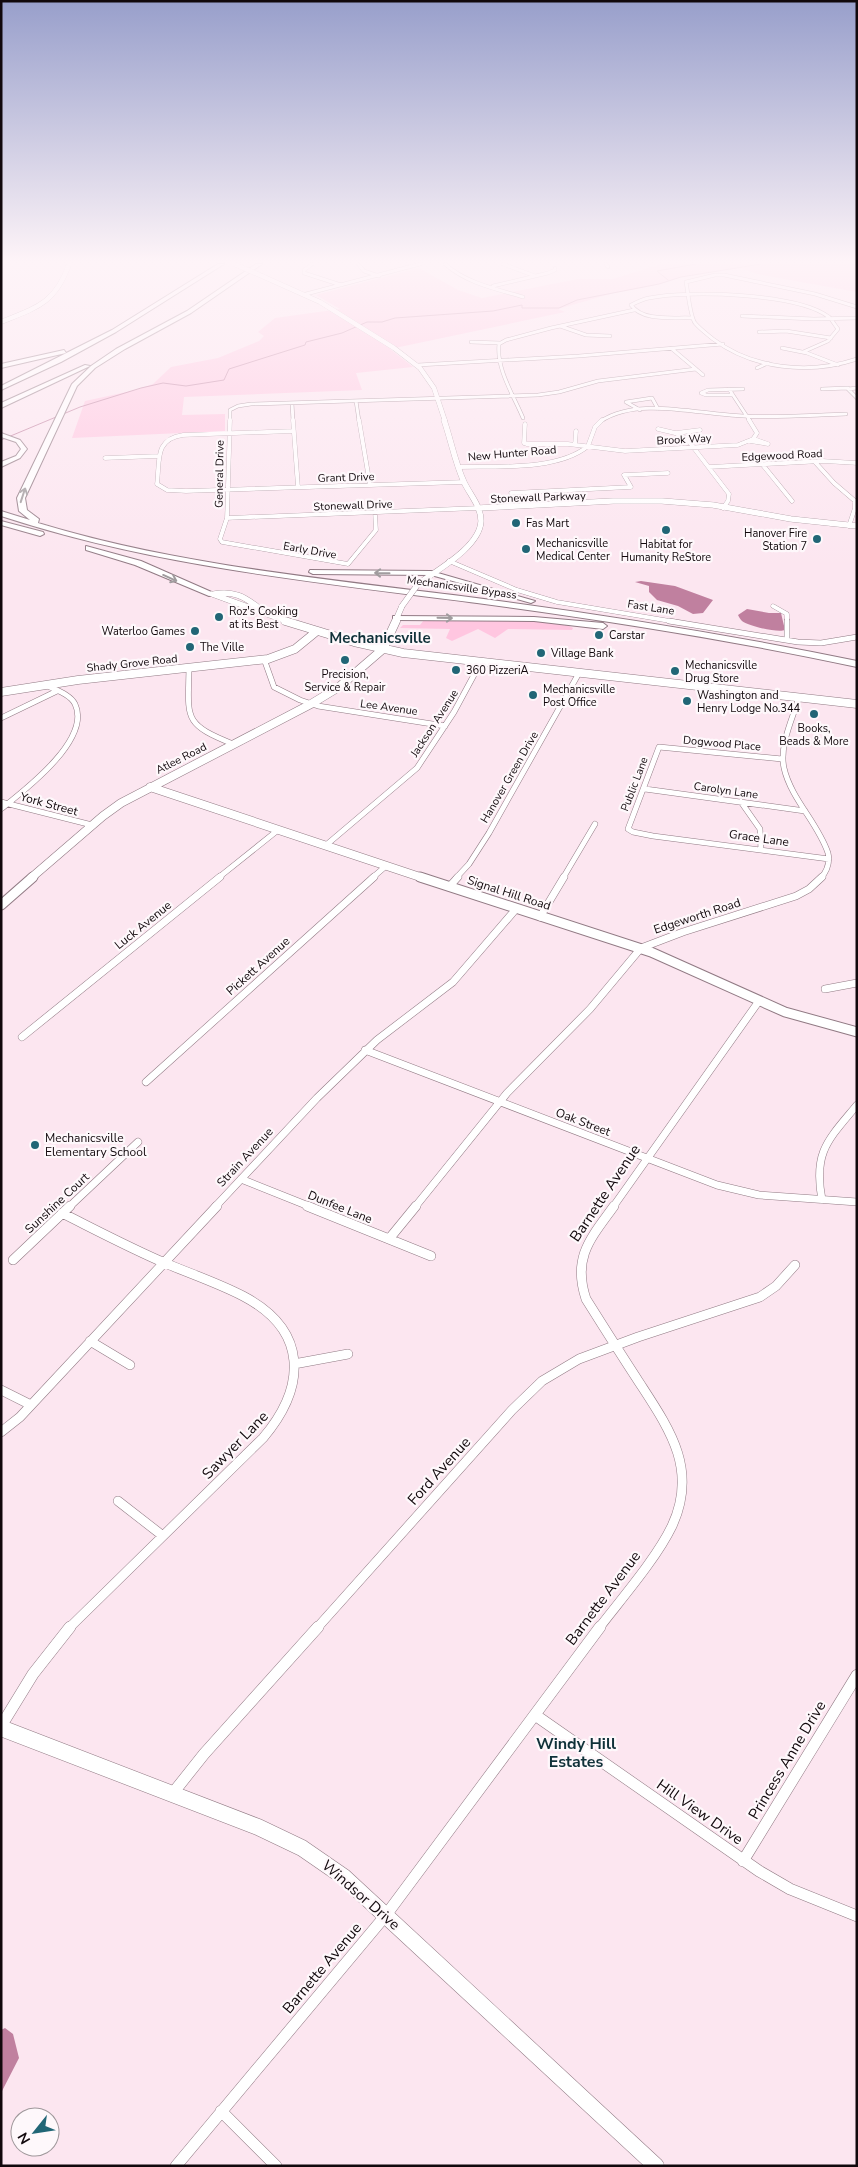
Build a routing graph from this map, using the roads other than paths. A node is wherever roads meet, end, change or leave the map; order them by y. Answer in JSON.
{"nodes":[{"id":1,"x":50,"y":365,"type":"edge"},
{"id":2,"x":85,"y":365,"type":"edge"},
{"id":3,"x":98,"y":365,"type":"edge"},
{"id":4,"x":417,"y":365,"type":"edge"},
{"id":5,"x":501,"y":365,"type":"edge"},
{"id":6,"x":690,"y":365,"type":"edge"},
{"id":7,"x":764,"y":365,"type":"edge"},
{"id":8,"x":792,"y":365,"type":"edge"},
{"id":9,"x":834,"y":365,"type":"edge"},
{"id":10,"x":757,"y":368,"type":"dead end"},
{"id":11,"x":696,"y":370,"type":"junction"},
{"id":12,"x":703,"y":375,"type":"dead end"},
{"id":13,"x":1,"y":388,"type":"edge"},
{"id":14,"x":848,"y":388,"type":"junction"},
{"id":15,"x":857,"y":388,"type":"edge"},
{"id":16,"x":729,"y":389,"type":"junction"},
{"id":17,"x":743,"y":389,"type":"dead end"},
{"id":18,"x":822,"y":389,"type":"dead end"},
{"id":19,"x":732,"y":395,"type":"junction"},
{"id":20,"x":514,"y":396,"type":"junction"},
{"id":21,"x":439,"y":398,"type":"junction"},
{"id":22,"x":857,"y":398,"type":"edge"},
{"id":23,"x":356,"y":401,"type":"junction"},
{"id":24,"x":292,"y":403,"type":"junction"},
{"id":25,"x":1,"y":406,"type":"edge"},
{"id":26,"x":658,"y":409,"type":"junction"},
{"id":27,"x":640,"y":410,"type":"junction"},
{"id":28,"x":846,"y":414,"type":"dead end"},
{"id":29,"x":747,"y":416,"type":"junction"},
{"id":30,"x":524,"y":418,"type":"dead end"},
{"id":31,"x":525,"y":424,"type":"dead end"},
{"id":32,"x":658,"y":428,"type":"dead end"},
{"id":33,"x":700,"y":430,"type":"dead end"},
{"id":34,"x":294,"y":431,"type":"junction"},
{"id":35,"x":576,"y":431,"type":"dead end"},
{"id":36,"x":675,"y":433,"type":"junction"},
{"id":37,"x":228,"y":434,"type":"junction"},
{"id":38,"x":1,"y":435,"type":"edge"},
{"id":39,"x":575,"y":445,"type":"junction"},
{"id":40,"x":587,"y":447,"type":"junction"},
{"id":41,"x":695,"y":448,"type":"junction"},
{"id":42,"x":159,"y":456,"type":"junction"},
{"id":43,"x":105,"y":458,"type":"dead end"},
{"id":44,"x":815,"y":462,"type":"junction"},
{"id":45,"x":857,"y":463,"type":"edge"},
{"id":46,"x":762,"y":464,"type":"junction"},
{"id":47,"x":1,"y":465,"type":"edge"},
{"id":48,"x":459,"y":467,"type":"junction"},
{"id":49,"x":709,"y":467,"type":"junction"},
{"id":50,"x":668,"y":473,"type":"dead end"},
{"id":51,"x":464,"y":482,"type":"junction"},
{"id":52,"x":370,"y":485,"type":"junction"},
{"id":53,"x":298,"y":488,"type":"junction"},
{"id":54,"x":228,"y":490,"type":"junction"},
{"id":55,"x":564,"y":490,"type":"junction"},
{"id":56,"x":558,"y":491,"type":"junction"},
{"id":57,"x":511,"y":493,"type":"dead end"},
{"id":58,"x":792,"y":501,"type":"dead end"},
{"id":59,"x":568,"y":504,"type":"junction"},
{"id":60,"x":479,"y":508,"type":"junction"},
{"id":61,"x":723,"y":508,"type":"junction"},
{"id":62,"x":375,"y":512,"type":"junction"},
{"id":63,"x":1,"y":513,"type":"edge"},
{"id":64,"x":227,"y":518,"type":"junction"},
{"id":65,"x":1,"y":522,"type":"edge"},
{"id":66,"x":849,"y":526,"type":"junction"},
{"id":67,"x":857,"y":526,"type":"edge"},
{"id":68,"x":75,"y":544,"type":"junction"},
{"id":69,"x":117,"y":547,"type":"junction"},
{"id":70,"x":248,"y":548,"type":"joint"},
{"id":71,"x":177,"y":560,"type":"junction"},
{"id":72,"x":448,"y":562,"type":"junction"},
{"id":73,"x":431,"y":573,"type":"junction"},
{"id":74,"x":212,"y":594,"type":"junction"},
{"id":75,"x":245,"y":596,"type":"junction"},
{"id":76,"x":224,"y":599,"type":"junction"},
{"id":77,"x":773,"y":606,"type":"dead end"},
{"id":78,"x":263,"y":612,"type":"junction"},
{"id":79,"x":396,"y":618,"type":"junction"},
{"id":80,"x":654,"y":626,"type":"junction"},
{"id":81,"x":634,"y":630,"type":"junction"},
{"id":82,"x":317,"y":632,"type":"junction"},
{"id":83,"x":857,"y":637,"type":"edge"},
{"id":84,"x":786,"y":640,"type":"junction"},
{"id":85,"x":383,"y":649,"type":"junction"},
{"id":86,"x":264,"y":660,"type":"junction"},
{"id":87,"x":481,"y":662,"type":"junction"},
{"id":88,"x":857,"y":664,"type":"edge"},
{"id":89,"x":189,"y":668,"type":"junction"},
{"id":90,"x":857,"y":672,"type":"edge"},
{"id":91,"x":579,"y":673,"type":"junction"},
{"id":92,"x":46,"y":685,"type":"junction"},
{"id":93,"x":57,"y":691,"type":"junction"},
{"id":94,"x":1,"y":692,"type":"edge"},
{"id":95,"x":799,"y":697,"type":"junction"},
{"id":96,"x":310,"y":704,"type":"junction"},
{"id":97,"x":857,"y":704,"type":"edge"},
{"id":98,"x":1,"y":718,"type":"edge"},
{"id":99,"x":445,"y":726,"type":"junction"},
{"id":100,"x":233,"y":744,"type":"junction"},
{"id":101,"x":659,"y":747,"type":"joint"},
{"id":102,"x":782,"y":759,"type":"junction"},
{"id":103,"x":150,"y":787,"type":"junction"},
{"id":104,"x":645,"y":789,"type":"junction"},
{"id":105,"x":1,"y":802,"type":"edge"},
{"id":106,"x":741,"y":802,"type":"junction"},
{"id":107,"x":8,"y":804,"type":"junction"},
{"id":108,"x":1,"y":809,"type":"edge"},
{"id":109,"x":805,"y":812,"type":"junction"},
{"id":110,"x":595,"y":824,"type":"dead end"},
{"id":111,"x":92,"y":826,"type":"junction"},
{"id":112,"x":278,"y":830,"type":"junction"},
{"id":113,"x":686,"y":840,"type":"joint"},
{"id":114,"x":325,"y":846,"type":"junction"},
{"id":115,"x":761,"y":850,"type":"junction"},
{"id":116,"x":829,"y":860,"type":"junction"},
{"id":117,"x":386,"y":866,"type":"junction"},
{"id":118,"x":449,"y":887,"type":"junction"},
{"id":119,"x":1,"y":905,"type":"edge"},
{"id":120,"x":516,"y":909,"type":"junction"},
{"id":121,"x":540,"y":917,"type":"junction"},
{"id":122,"x":641,"y":948,"type":"junction"},
{"id":123,"x":857,"y":983,"type":"edge"},
{"id":124,"x":825,"y":989,"type":"dead end"},
{"id":125,"x":759,"y":1000,"type":"junction"},
{"id":126,"x":857,"y":1032,"type":"edge"},
{"id":127,"x":22,"y":1037,"type":"dead end"},
{"id":128,"x":364,"y":1050,"type":"junction"},
{"id":129,"x":146,"y":1082,"type":"dead end"},
{"id":130,"x":500,"y":1102,"type":"junction"},
{"id":131,"x":857,"y":1105,"type":"edge"},
{"id":132,"x":138,"y":1142,"type":"dead end"},
{"id":133,"x":646,"y":1158,"type":"junction"},
{"id":134,"x":241,"y":1179,"type":"junction"},
{"id":135,"x":822,"y":1200,"type":"junction"},
{"id":136,"x":857,"y":1202,"type":"edge"},
{"id":137,"x":62,"y":1213,"type":"junction"},
{"id":138,"x":388,"y":1239,"type":"junction"},
{"id":139,"x":431,"y":1256,"type":"dead end"},
{"id":140,"x":13,"y":1260,"type":"dead end"},
{"id":141,"x":164,"y":1262,"type":"junction"},
{"id":142,"x":795,"y":1265,"type":"dead end"},
{"id":143,"x":90,"y":1341,"type":"junction"},
{"id":144,"x":615,"y":1346,"type":"junction"},
{"id":145,"x":348,"y":1354,"type":"dead end"},
{"id":146,"x":294,"y":1364,"type":"junction"},
{"id":147,"x":130,"y":1365,"type":"dead end"},
{"id":148,"x":1,"y":1390,"type":"edge"},
{"id":149,"x":31,"y":1406,"type":"junction"},
{"id":150,"x":1,"y":1432,"type":"edge"},
{"id":151,"x":118,"y":1501,"type":"dead end"},
{"id":152,"x":163,"y":1536,"type":"junction"},
{"id":153,"x":857,"y":1675,"type":"edge"},
{"id":154,"x":535,"y":1715,"type":"junction"},
{"id":155,"x":1,"y":1727,"type":"edge"},
{"id":156,"x":173,"y":1793,"type":"junction"},
{"id":157,"x":743,"y":1861,"type":"junction"},
{"id":158,"x":386,"y":1915,"type":"junction"},
{"id":159,"x":857,"y":1916,"type":"edge"},
{"id":160,"x":221,"y":2112,"type":"junction"},
{"id":161,"x":176,"y":2166,"type":"edge"},
{"id":162,"x":276,"y":2166,"type":"edge"},
{"id":163,"x":656,"y":2166,"type":"edge"}],
"edges":[{"from":1,"to":13,"type":"highway"},
{"from":2,"to":25,"type":"highway"},
{"from":69,"to":3,"type":"highway","one_way":true},
{"from":4,"to":21,"type":"main road"},
{"from":5,"to":20,"type":"street"},
{"from":6,"to":11,"type":"street"},
{"from":7,"to":10,"type":"street"},
{"from":8,"to":9,"type":"street"},
{"from":11,"to":12,"type":"street"},
{"from":11,"to":20,"type":"street"},
{"from":14,"to":15,"type":"street"},
{"from":14,"to":18,"type":"street"},
{"from":14,"to":22,"type":"street"},
{"from":16,"to":17,"type":"street"},
{"from":16,"to":19,"type":"street"},
{"from":16,"to":19,"type":"street"},
{"from":19,"to":29,"type":"street"},
{"from":20,"to":21,"type":"street"},
{"from":20,"to":30,"type":"street"},
{"from":21,"to":23,"type":"street"},
{"from":21,"to":48,"type":"main road"},
{"from":23,"to":24,"type":"street"},
{"from":23,"to":52,"type":"street"},
{"from":24,"to":34,"type":"street"},
{"from":24,"to":37,"type":"street","name":"General Drive"},
{"from":26,"to":27,"type":"street"},
{"from":26,"to":27,"type":"street"},
{"from":26,"to":29,"type":"street"},
{"from":27,"to":40,"type":"street"},
{"from":28,"to":29,"type":"street"},
{"from":29,"to":41,"type":"street","name":"Brook Way"},
{"from":31,"to":39,"type":"street","name":"Brook Way"},
{"from":32,"to":36,"type":"street"},
{"from":33,"to":36,"type":"street"},
{"from":34,"to":37,"type":"street"},
{"from":34,"to":53,"type":"street"},
{"from":35,"to":39,"type":"street"},
{"from":36,"to":41,"type":"street"},
{"from":37,"to":42,"type":"street"},
{"from":37,"to":54,"type":"street","name":"General Drive"},
{"from":38,"to":47,"type":"highway"},
{"from":39,"to":40,"type":"street","name":"Brook Way"},
{"from":40,"to":41,"type":"street","name":"Brook Way"},
{"from":40,"to":48,"type":"street","name":"New Hunter Road"},
{"from":41,"to":49,"type":"street"},
{"from":42,"to":43,"type":"street"},
{"from":42,"to":54,"type":"street","name":"Grant Drive"},
{"from":44,"to":45,"type":"street","name":"Edgewood Road"},
{"from":44,"to":46,"type":"street","name":"Edgewood Road"},
{"from":44,"to":66,"type":"street"},
{"from":46,"to":49,"type":"street","name":"Edgewood Road"},
{"from":46,"to":58,"type":"street"},
{"from":48,"to":51,"type":"main road"},
{"from":49,"to":61,"type":"street"},
{"from":50,"to":55,"type":"street"},
{"from":51,"to":52,"type":"street","name":"Grant Drive"},
{"from":51,"to":60,"type":"main road"},
{"from":52,"to":53,"type":"street","name":"Grant Drive"},
{"from":53,"to":54,"type":"street","name":"Grant Drive"},
{"from":54,"to":64,"type":"street","name":"General Drive"},
{"from":55,"to":56,"type":"street"},
{"from":55,"to":59,"type":"street"},
{"from":56,"to":57,"type":"street"},
{"from":56,"to":59,"type":"street"},
{"from":59,"to":60,"type":"main road","name":"Stonewall Parkway"},
{"from":59,"to":61,"type":"main road","name":"Stonewall Parkway"},
{"from":60,"to":62,"type":"street","name":"Stonewall Drive"},
{"from":60,"to":72,"type":"main road"},
{"from":61,"to":66,"type":"main road","name":"Stonewall Parkway"},
{"from":62,"to":64,"type":"street","name":"Stonewall Drive"},
{"from":62,"to":70,"type":"street","name":"Early Drive"},
{"from":63,"to":69,"type":"highway","name":"Mechanicsville Bypass"},
{"from":64,"to":70,"type":"street","name":"General Drive"},
{"from":65,"to":68,"type":"highway"},
{"from":66,"to":67,"type":"main road","name":"Stonewall Parkway"},
{"from":68,"to":74,"type":"highway","one_way":true},
{"from":68,"to":81,"type":"highway","name":"Mechanicsville Bypass"},
{"from":69,"to":71,"type":"highway","name":"Mechanicsville Bypass"},
{"from":73,"to":71,"type":"highway","one_way":true},
{"from":71,"to":80,"type":"highway","name":"Mechanicsville Bypass"},
{"from":72,"to":73,"type":"main road"},
{"from":72,"to":84,"type":"street","name":"Fast Lane"},
{"from":73,"to":79,"type":"main road","bridge":true},
{"from":73,"to":80,"type":"highway"},
{"from":74,"to":75,"type":"main road"},
{"from":74,"to":76,"type":"main road"},
{"from":75,"to":76,"type":"main road"},
{"from":75,"to":78,"type":"main road"},
{"from":76,"to":78,"type":"main road"},
{"from":77,"to":84,"type":"street"},
{"from":78,"to":82,"type":"main road"},
{"from":79,"to":81,"type":"highway","one_way":true},
{"from":79,"to":85,"type":"main road"},
{"from":80,"to":88,"type":"highway","name":"Mechanicsville Bypass"},
{"from":81,"to":90,"type":"highway","name":"Mechanicsville Bypass"},
{"from":82,"to":85,"type":"main road"},
{"from":82,"to":86,"type":"main road","name":"Shady Grove Road"},
{"from":83,"to":84,"type":"street","name":"Fast Lane"},
{"from":85,"to":87,"type":"main road"},
{"from":85,"to":96,"type":"main road","name":"Atlee Road"},
{"from":86,"to":89,"type":"main road","name":"Shady Grove Road"},
{"from":86,"to":96,"type":"street","name":"Lee Avenue"},
{"from":87,"to":91,"type":"main road"},
{"from":87,"to":99,"type":"street","name":"Jackson Avenue"},
{"from":89,"to":92,"type":"main road","name":"Shady Grove Road"},
{"from":89,"to":100,"type":"street"},
{"from":91,"to":95,"type":"main road"},
{"from":91,"to":118,"type":"street","name":"Hanover Green Drive"},
{"from":92,"to":93,"type":"street"},
{"from":92,"to":94,"type":"main road","name":"Shady Grove Road"},
{"from":93,"to":98,"type":"street"},
{"from":93,"to":107,"type":"street"},
{"from":95,"to":97,"type":"main road"},
{"from":95,"to":102,"type":"street"},
{"from":96,"to":99,"type":"street","name":"Lee Avenue"},
{"from":96,"to":100,"type":"main road","name":"Atlee Road"},
{"from":99,"to":114,"type":"street","name":"Jackson Avenue"},
{"from":100,"to":103,"type":"main road","name":"Atlee Road"},
{"from":101,"to":102,"type":"street","name":"Dogwood Place"},
{"from":101,"to":104,"type":"street","name":"Public Lane"},
{"from":102,"to":109,"type":"street"},
{"from":103,"to":111,"type":"main road","name":"Atlee Road"},
{"from":103,"to":112,"type":"main road","name":"Signal Hill Road"},
{"from":104,"to":106,"type":"street","name":"Carolyn Lane"},
{"from":104,"to":113,"type":"street","name":"Public Lane"},
{"from":105,"to":107,"type":"street","name":"York Street"},
{"from":106,"to":109,"type":"street","name":"Carolyn Lane"},
{"from":106,"to":115,"type":"street"},
{"from":107,"to":108,"type":"street"},
{"from":107,"to":111,"type":"street","name":"York Street"},
{"from":109,"to":116,"type":"street"},
{"from":110,"to":121,"type":"street"},
{"from":111,"to":119,"type":"main road","name":"Atlee Road"},
{"from":112,"to":114,"type":"main road","name":"Signal Hill Road"},
{"from":112,"to":127,"type":"street","name":"Luck Avenue"},
{"from":113,"to":115,"type":"street","name":"Grace Lane"},
{"from":114,"to":117,"type":"main road","name":"Signal Hill Road"},
{"from":115,"to":116,"type":"street","name":"Grace Lane"},
{"from":116,"to":122,"type":"street","name":"Edgeworth Road"},
{"from":117,"to":118,"type":"main road","name":"Signal Hill Road"},
{"from":117,"to":129,"type":"street","name":"Pickett Avenue"},
{"from":118,"to":120,"type":"main road","name":"Signal Hill Road"},
{"from":120,"to":121,"type":"main road","name":"Signal Hill Road"},
{"from":120,"to":128,"type":"street","name":"Strain Avenue"},
{"from":121,"to":122,"type":"main road","name":"Signal Hill Road"},
{"from":122,"to":125,"type":"main road","name":"Signal Hill Road"},
{"from":122,"to":130,"type":"street","name":"Edgeworth Road"},
{"from":123,"to":124,"type":"street"},
{"from":125,"to":126,"type":"main road","name":"Signal Hill Road"},
{"from":125,"to":133,"type":"street","name":"Barnette Avenue"},
{"from":128,"to":130,"type":"street","name":"Oak Street"},
{"from":128,"to":134,"type":"street","name":"Strain Avenue"},
{"from":130,"to":133,"type":"street","name":"Oak Street"},
{"from":130,"to":138,"type":"street","name":"Edgeworth Road"},
{"from":131,"to":135,"type":"street"},
{"from":132,"to":137,"type":"street","name":"Sunshine Court"},
{"from":133,"to":135,"type":"street","name":"Oak Street"},
{"from":133,"to":144,"type":"street","name":"Barnette Avenue"},
{"from":134,"to":138,"type":"street","name":"Dunfee Lane"},
{"from":134,"to":141,"type":"street","name":"Strain Avenue"},
{"from":135,"to":136,"type":"street","name":"Oak Street"},
{"from":137,"to":140,"type":"street","name":"Sunshine Court"},
{"from":137,"to":141,"type":"street","name":"Sawyer Lane"},
{"from":138,"to":139,"type":"street","name":"Dunfee Lane"},
{"from":141,"to":143,"type":"street","name":"Strain Avenue"},
{"from":141,"to":146,"type":"street","name":"Sawyer Lane"},
{"from":142,"to":144,"type":"street","name":"Ford Avenue"},
{"from":143,"to":147,"type":"street"},
{"from":143,"to":149,"type":"street","name":"Strain Avenue"},
{"from":144,"to":154,"type":"street","name":"Barnette Avenue"},
{"from":144,"to":156,"type":"street","name":"Ford Avenue"},
{"from":145,"to":146,"type":"street"},
{"from":146,"to":152,"type":"street","name":"Sawyer Lane"},
{"from":148,"to":149,"type":"street"},
{"from":149,"to":150,"type":"street","name":"Strain Avenue"},
{"from":151,"to":152,"type":"street"},
{"from":152,"to":155,"type":"street","name":"Sawyer Lane"},
{"from":153,"to":157,"type":"street","name":"Princess Anne Drive"},
{"from":154,"to":157,"type":"street","name":"Hill View Drive"},
{"from":154,"to":158,"type":"street","name":"Barnette Avenue"},
{"from":155,"to":156,"type":"main road","name":"Windsor Drive"},
{"from":156,"to":158,"type":"main road","name":"Windsor Drive"},
{"from":157,"to":159,"type":"street","name":"Hill View Drive"},
{"from":158,"to":160,"type":"street","name":"Barnette Avenue"},
{"from":158,"to":163,"type":"main road","name":"Windsor Drive"},
{"from":160,"to":161,"type":"street","name":"Barnette Avenue"},
{"from":160,"to":162,"type":"street"}]}
